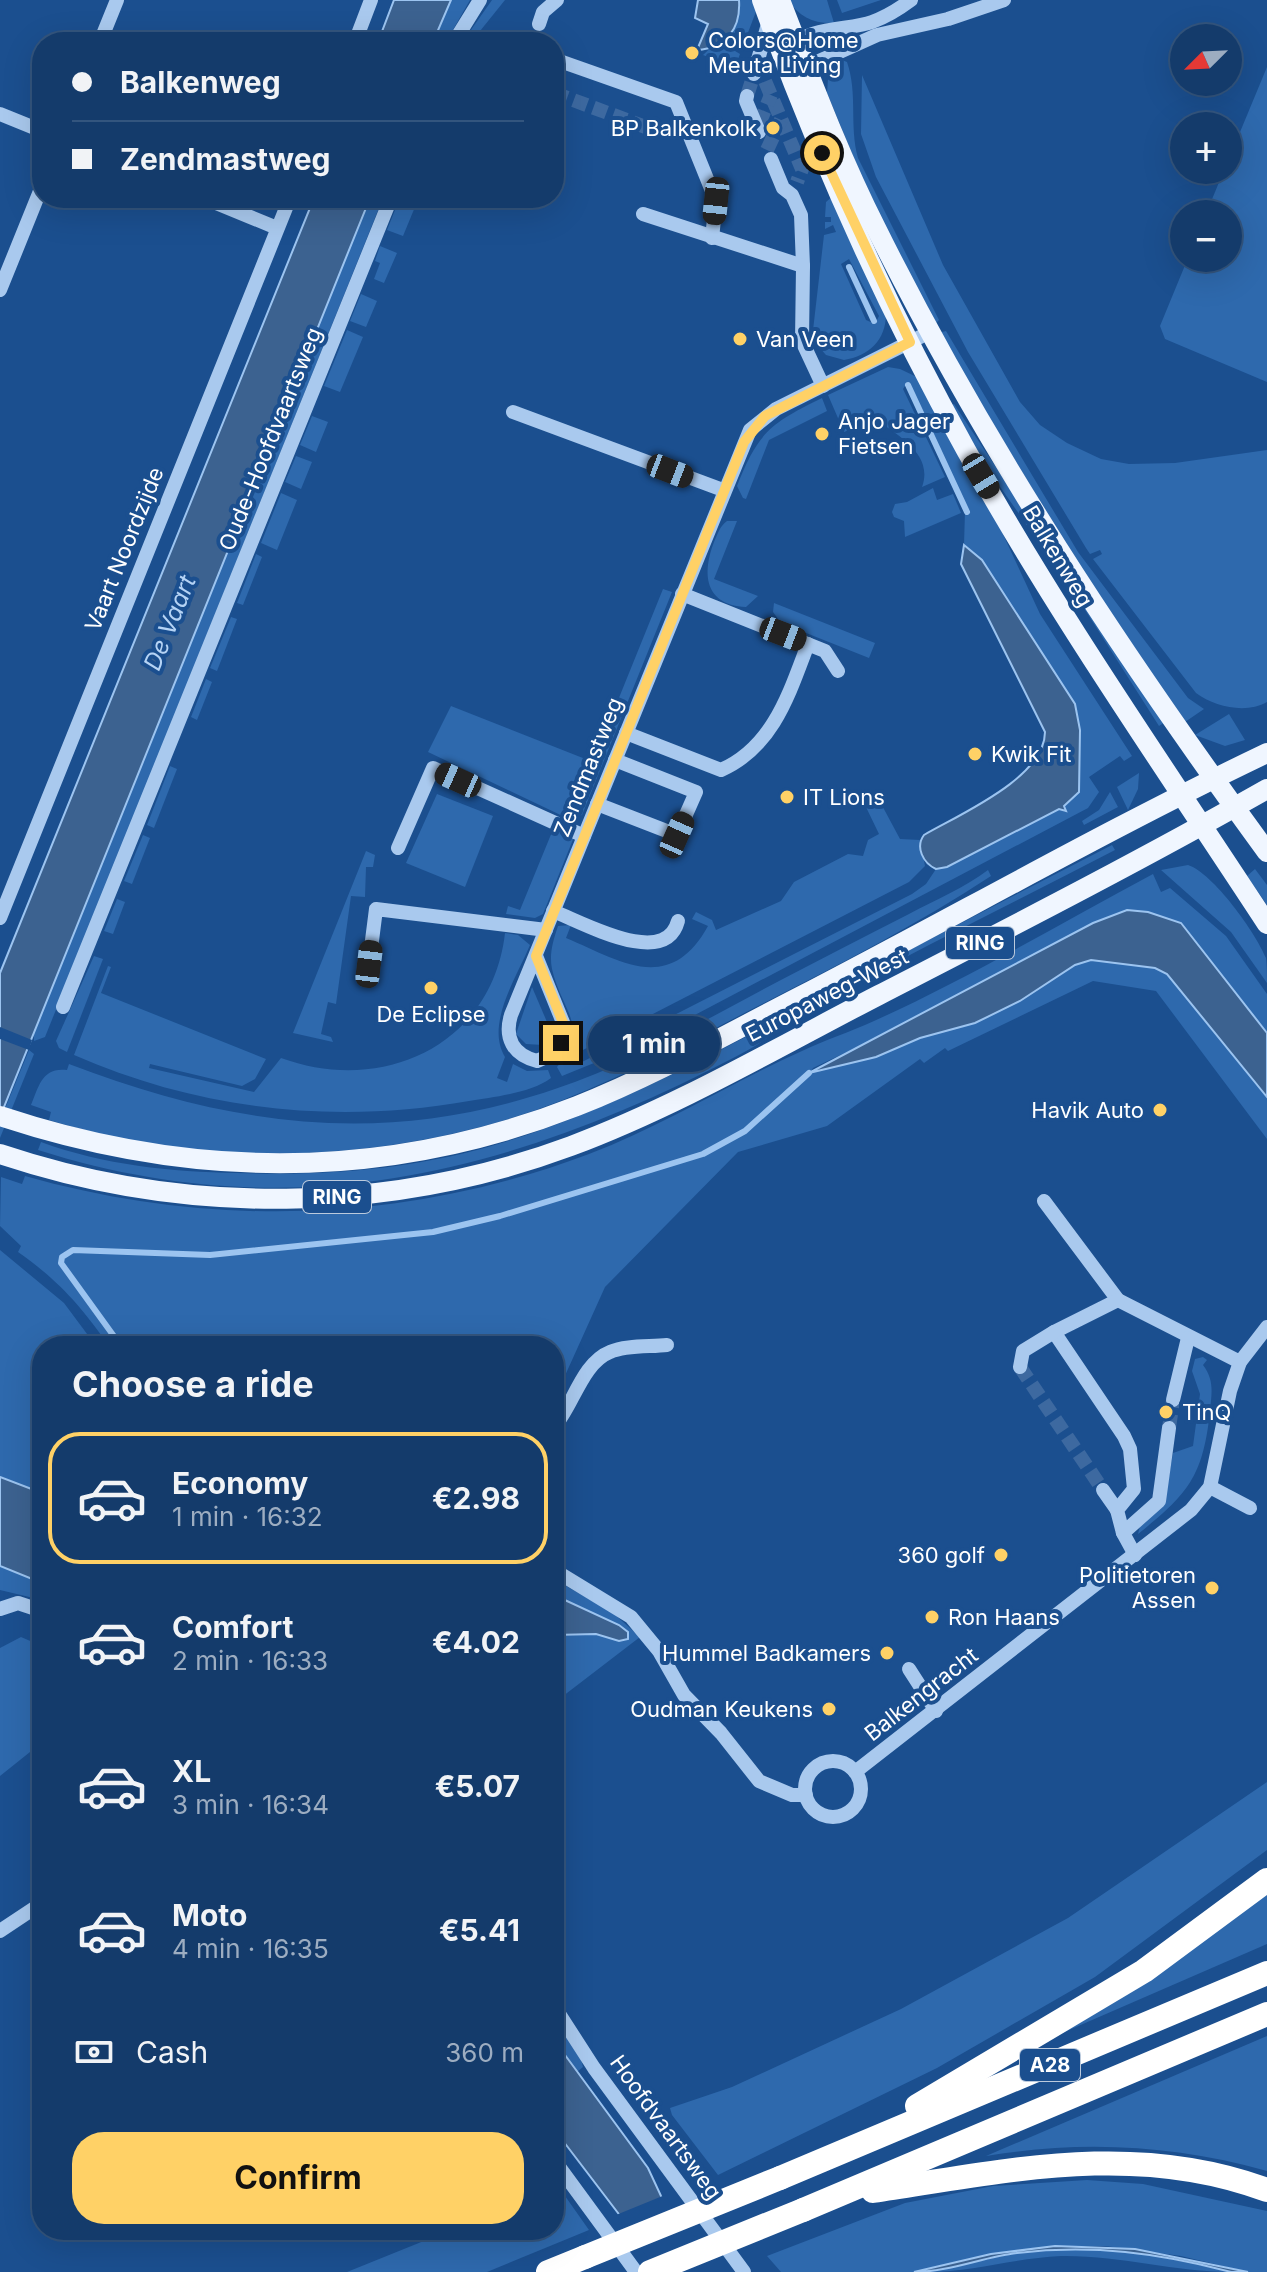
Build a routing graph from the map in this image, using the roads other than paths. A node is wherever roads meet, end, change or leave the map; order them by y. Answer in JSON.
{"nodes":[{"id":1,"x":117,"y":0,"type":"edge"},
{"id":2,"x":371,"y":0,"type":"edge"},
{"id":3,"x":480,"y":0,"type":"edge"},
{"id":4,"x":557,"y":0,"type":"edge"},
{"id":5,"x":911,"y":0,"type":"edge"},
{"id":6,"x":1004,"y":0,"type":"edge"},
{"id":7,"x":774,"y":7,"type":"edge"},
{"id":8,"x":539,"y":24,"type":"dead end"},
{"id":9,"x":104,"y":32,"type":"edge"},
{"id":10,"x":359,"y":32,"type":"edge"},
{"id":11,"x":461,"y":32,"type":"edge"},
{"id":12,"x":796,"y":41,"type":"junction"},
{"id":13,"x":785,"y":60,"type":"junction"},
{"id":14,"x":564,"y":63,"type":"edge"},
{"id":15,"x":806,"y":67,"type":"junction"},
{"id":16,"x":755,"y":68,"type":"tunnel mouth"},
{"id":17,"x":747,"y":96,"type":"tunnel mouth"},
{"id":18,"x":0,"y":114,"type":"edge"},
{"id":19,"x":32,"y":127,"type":"edge"},
{"id":20,"x":759,"y":128,"type":"dead end"},
{"id":21,"x":775,"y":167,"type":"dead end"},
{"id":22,"x":33,"y":208,"type":"edge"},
{"id":23,"x":228,"y":208,"type":"edge"},
{"id":24,"x":286,"y":208,"type":"edge"},
{"id":25,"x":387,"y":208,"type":"edge"},
{"id":26,"x":643,"y":214,"type":"dead end"},
{"id":27,"x":277,"y":228,"type":"junction"},
{"id":28,"x":712,"y":238,"type":"junction"},
{"id":29,"x":803,"y":266,"type":"junction"},
{"id":30,"x":0,"y":290,"type":"edge"},
{"id":31,"x":930,"y":332,"type":"junction"},
{"id":32,"x":910,"y":342,"type":"junction"},
{"id":33,"x":823,"y":386,"type":"junction"},
{"id":34,"x":513,"y":412,"type":"dead end"},
{"id":35,"x":723,"y":490,"type":"junction"},
{"id":36,"x":682,"y":594,"type":"junction"},
{"id":37,"x":808,"y":644,"type":"junction"},
{"id":38,"x":838,"y":671,"type":"dead end"},
{"id":39,"x":626,"y":733,"type":"junction"},
{"id":40,"x":1267,"y":753,"type":"edge"},
{"id":41,"x":615,"y":760,"type":"junction"},
{"id":42,"x":1215,"y":779,"type":"junction"},
{"id":43,"x":1267,"y":789,"type":"edge"},
{"id":44,"x":1182,"y":796,"type":"junction"},
{"id":45,"x":597,"y":804,"type":"junction"},
{"id":46,"x":1235,"y":807,"type":"junction"},
{"id":47,"x":1202,"y":826,"type":"junction"},
{"id":48,"x":584,"y":836,"type":"junction"},
{"id":49,"x":398,"y":848,"type":"dead end"},
{"id":50,"x":1267,"y":852,"type":"edge"},
{"id":51,"x":553,"y":911,"type":"junction"},
{"id":52,"x":0,"y":918,"type":"edge"},
{"id":53,"x":678,"y":921,"type":"dead end"},
{"id":54,"x":1267,"y":924,"type":"edge"},
{"id":55,"x":546,"y":930,"type":"junction"},
{"id":56,"x":536,"y":956,"type":"junction"},
{"id":57,"x":369,"y":964,"type":"dead end"},
{"id":58,"x":63,"y":1007,"type":"dead end"},
{"id":59,"x":0,"y":1116,"type":"edge"},
{"id":60,"x":0,"y":1154,"type":"edge"},
{"id":61,"x":1044,"y":1201,"type":"dead end"},
{"id":62,"x":1115,"y":1296,"type":"junction"},
{"id":63,"x":1266,"y":1329,"type":"edge"},
{"id":64,"x":1054,"y":1332,"type":"junction"},
{"id":65,"x":1188,"y":1338,"type":"junction"},
{"id":66,"x":667,"y":1345,"type":"dead end"},
{"id":67,"x":1240,"y":1362,"type":"junction"},
{"id":68,"x":1020,"y":1367,"type":"dead end"},
{"id":69,"x":1173,"y":1400,"type":"tunnel mouth"},
{"id":70,"x":564,"y":1415,"type":"edge"},
{"id":71,"x":1169,"y":1428,"type":"tunnel mouth"},
{"id":72,"x":1210,"y":1487,"type":"junction"},
{"id":73,"x":1103,"y":1490,"type":"tunnel mouth"},
{"id":74,"x":1250,"y":1508,"type":"dead end"},
{"id":75,"x":1117,"y":1510,"type":"junction"},
{"id":76,"x":1123,"y":1533,"type":"junction"},
{"id":77,"x":1135,"y":1555,"type":"junction"},
{"id":78,"x":564,"y":1576,"type":"edge"},
{"id":79,"x":32,"y":1608,"type":"edge"},
{"id":80,"x":0,"y":1609,"type":"edge"},
{"id":81,"x":909,"y":1669,"type":"dead end"},
{"id":82,"x":936,"y":1711,"type":"junction"},
{"id":83,"x":855,"y":1772,"type":"junction"},
{"id":84,"x":806,"y":1795,"type":"junction"},
{"id":85,"x":1267,"y":1880,"type":"edge"},
{"id":86,"x":32,"y":1910,"type":"edge"},
{"id":87,"x":0,"y":1931,"type":"edge"},
{"id":88,"x":1267,"y":1973,"type":"edge"},
{"id":89,"x":1267,"y":2014,"type":"edge"},
{"id":90,"x":564,"y":2022,"type":"edge"},
{"id":91,"x":832,"y":2156,"type":"junction"},
{"id":92,"x":564,"y":2174,"type":"edge"},
{"id":93,"x":1267,"y":2190,"type":"edge"},
{"id":94,"x":839,"y":2196,"type":"junction"},
{"id":95,"x":548,"y":2272,"type":"edge"},
{"id":96,"x":636,"y":2272,"type":"edge"},
{"id":97,"x":650,"y":2272,"type":"edge"},
{"id":98,"x":744,"y":2272,"type":"edge"}],
"edges":[{"from":1,"to":9,"type":"street"},
{"from":2,"to":10,"type":"street"},
{"from":3,"to":11,"type":"street"},
{"from":4,"to":8,"type":"street"},
{"from":5,"to":12,"type":"street"},
{"from":6,"to":15,"type":"street"},
{"from":7,"to":12,"type":"main road","name":"Balkenweg"},
{"from":7,"to":13,"type":"main road","name":"Balkenweg"},
{"from":7,"to":16,"type":"street"},
{"from":12,"to":13,"type":"street"},
{"from":12,"to":15,"type":"main road","name":"Balkenweg"},
{"from":13,"to":15,"type":"street"},
{"from":13,"to":32,"type":"main road","name":"Balkenweg"},
{"from":14,"to":28,"type":"street"},
{"from":15,"to":31,"type":"main road","name":"Balkenweg"},
{"from":17,"to":20,"type":"street"},
{"from":18,"to":19,"type":"street"},
{"from":21,"to":29,"type":"street"},
{"from":22,"to":30,"type":"street"},
{"from":23,"to":27,"type":"street"},
{"from":24,"to":27,"type":"street","name":"Vaart Noordzijde"},
{"from":25,"to":58,"type":"street","name":"Oude-Hoofdvaartsweg"},
{"from":26,"to":28,"type":"street"},
{"from":27,"to":52,"type":"street","name":"Vaart Noordzijde"},
{"from":28,"to":29,"type":"street"},
{"from":29,"to":33,"type":"street"},
{"from":31,"to":32,"type":"street","name":"Zendmastweg"},
{"from":31,"to":42,"type":"main road","name":"Balkenweg"},
{"from":32,"to":33,"type":"street","name":"Zendmastweg"},
{"from":32,"to":44,"type":"main road","name":"Balkenweg"},
{"from":33,"to":35,"type":"street","name":"Zendmastweg"},
{"from":34,"to":35,"type":"street"},
{"from":35,"to":36,"type":"street","name":"Zendmastweg"},
{"from":36,"to":37,"type":"street"},
{"from":36,"to":39,"type":"street","name":"Zendmastweg"},
{"from":37,"to":38,"type":"street"},
{"from":37,"to":39,"type":"street"},
{"from":39,"to":41,"type":"street","name":"Zendmastweg"},
{"from":40,"to":42,"type":"main road","number":"RING"},
{"from":41,"to":45,"type":"street","name":"Zendmastweg"},
{"from":41,"to":45,"type":"street"},
{"from":42,"to":44,"type":"main road","name":"Europaweg-West","number":"RING"},
{"from":42,"to":46,"type":"main road","name":"Balkenweg"},
{"from":43,"to":46,"type":"main road","number":"RING"},
{"from":44,"to":47,"type":"main road","name":"Balkenweg"},
{"from":44,"to":59,"type":"main road","name":"Europaweg-West","number":"RING"},
{"from":45,"to":48,"type":"street","name":"Zendmastweg"},
{"from":46,"to":47,"type":"main road","name":"Europaweg-West","number":"RING"},
{"from":46,"to":50,"type":"main road","name":"Balkenweg"},
{"from":47,"to":54,"type":"main road","name":"Balkenweg"},
{"from":47,"to":60,"type":"main road","name":"Europaweg-West","number":"RING"},
{"from":48,"to":49,"type":"street"},
{"from":48,"to":51,"type":"street","name":"Zendmastweg"},
{"from":51,"to":53,"type":"street"},
{"from":51,"to":55,"type":"street","name":"Zendmastweg"},
{"from":55,"to":56,"type":"street","name":"Zendmastweg"},
{"from":55,"to":57,"type":"street"},
{"from":56,"to":56,"type":"street","name":"Zendmastweg"},
{"from":61,"to":62,"type":"street"},
{"from":62,"to":64,"type":"street"},
{"from":62,"to":65,"type":"street"},
{"from":63,"to":67,"type":"street"},
{"from":64,"to":68,"type":"street"},
{"from":64,"to":75,"type":"street"},
{"from":65,"to":67,"type":"street"},
{"from":65,"to":69,"type":"street"},
{"from":66,"to":70,"type":"street"},
{"from":67,"to":72,"type":"street"},
{"from":71,"to":76,"type":"street"},
{"from":72,"to":74,"type":"street"},
{"from":72,"to":77,"type":"street","name":"Balkengracht"},
{"from":73,"to":75,"type":"street"},
{"from":75,"to":76,"type":"street"},
{"from":76,"to":77,"type":"street"},
{"from":77,"to":82,"type":"street","name":"Balkengracht"},
{"from":78,"to":84,"type":"street"},
{"from":79,"to":80,"type":"street"},
{"from":81,"to":82,"type":"street"},
{"from":82,"to":83,"type":"street","name":"Balkengracht"},
{"from":83,"to":84,"type":"street","name":"Balkengracht"},
{"from":83,"to":84,"type":"street","name":"Balkengracht"},
{"from":85,"to":91,"type":"highway","number":"A28"},
{"from":86,"to":87,"type":"street"},
{"from":88,"to":91,"type":"highway","number":"A28"},
{"from":89,"to":94,"type":"highway","number":"A28"},
{"from":90,"to":98,"type":"street","name":"Hoofdvaartsweg"},
{"from":91,"to":95,"type":"highway","number":"A28","bridge":true},
{"from":92,"to":96,"type":"street"},
{"from":93,"to":94,"type":"highway","number":"A28"},
{"from":94,"to":97,"type":"highway","number":"A28","bridge":true}]}
